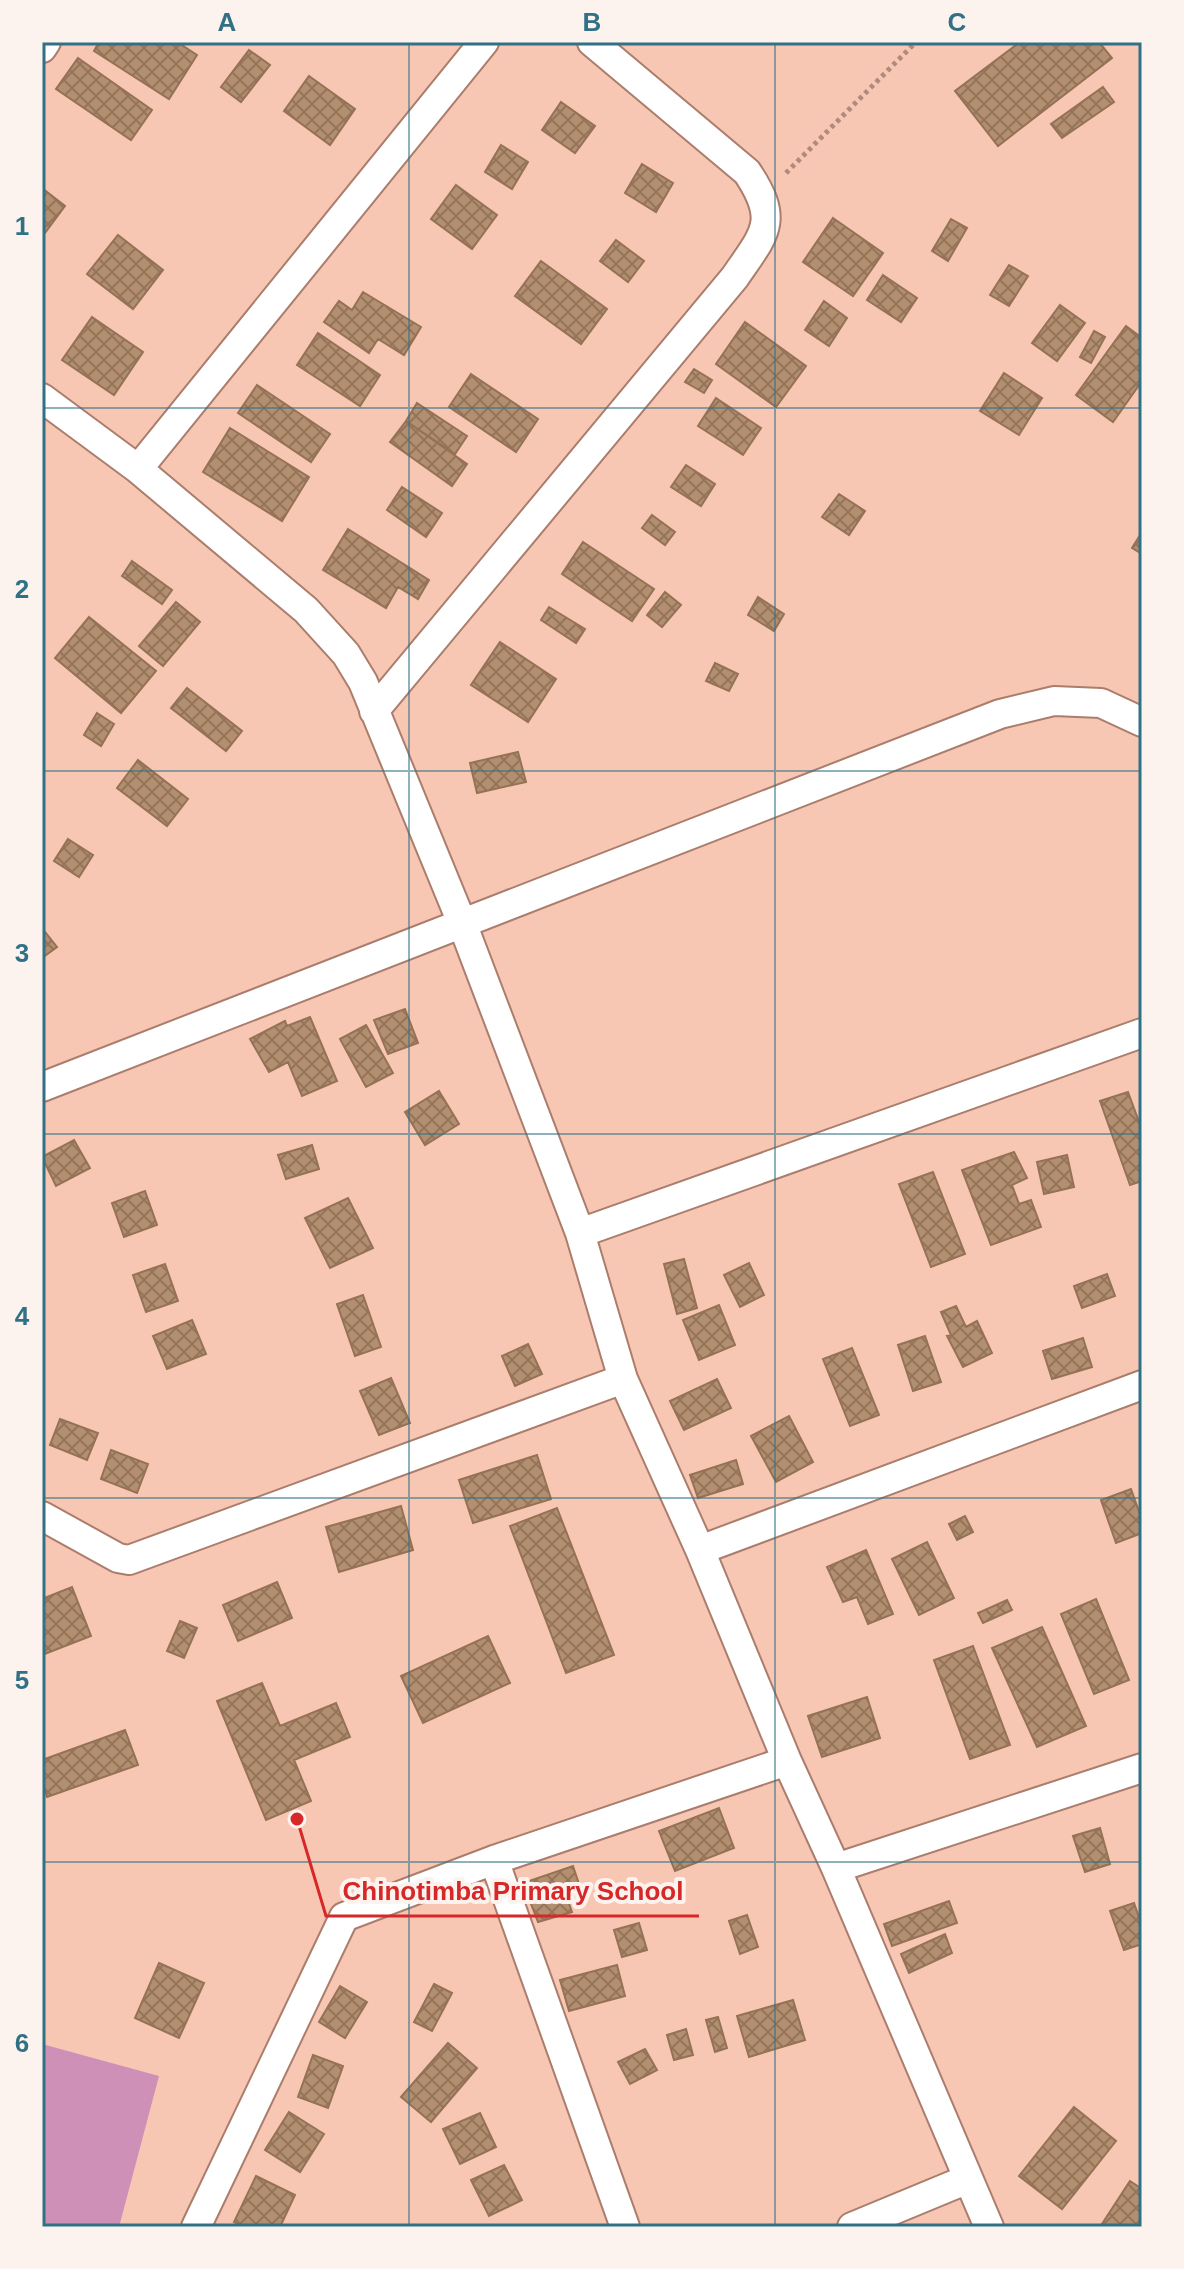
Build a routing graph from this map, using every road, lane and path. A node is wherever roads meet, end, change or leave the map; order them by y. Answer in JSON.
{"nodes":[{"id":1,"x":46,"y":42,"type":"edge"},
{"id":2,"x":484,"y":42,"type":"edge"},
{"id":3,"x":592,"y":42,"type":"edge"},
{"id":4,"x":916,"y":42,"type":"edge"},
{"id":5,"x":42,"y":48,"type":"edge"},
{"id":6,"x":763,"y":196,"type":"junction"},
{"id":7,"x":42,"y":398,"type":"edge"},
{"id":8,"x":138,"y":469,"type":"junction"},
{"id":9,"x":374,"y":711,"type":"junction"},
{"id":10,"x":1142,"y":722,"type":"edge"},
{"id":11,"x":462,"y":923,"type":"junction"},
{"id":12,"x":1142,"y":1033,"type":"edge"},
{"id":13,"x":42,"y":1087,"type":"edge"},
{"id":14,"x":580,"y":1233,"type":"junction"},
{"id":15,"x":623,"y":1379,"type":"junction"},
{"id":16,"x":1142,"y":1385,"type":"edge"},
{"id":17,"x":42,"y":1516,"type":"edge"},
{"id":18,"x":700,"y":1550,"type":"junction"},
{"id":19,"x":787,"y":1761,"type":"junction"},
{"id":20,"x":1142,"y":1768,"type":"edge"},
{"id":21,"x":494,"y":1860,"type":"junction"},
{"id":22,"x":836,"y":1868,"type":"junction"},
{"id":23,"x":968,"y":2179,"type":"junction"},
{"id":24,"x":196,"y":2227,"type":"edge"},
{"id":25,"x":625,"y":2227,"type":"edge"},
{"id":26,"x":852,"y":2227,"type":"edge"},
{"id":27,"x":989,"y":2227,"type":"edge"}],
"edges":[{"from":1,"to":5,"type":"street"},
{"from":2,"to":8,"type":"street"},
{"from":3,"to":6,"type":"street"},
{"from":4,"to":6,"type":"path"},
{"from":6,"to":9,"type":"street"},
{"from":7,"to":8,"type":"street"},
{"from":8,"to":9,"type":"street"},
{"from":9,"to":11,"type":"street"},
{"from":10,"to":11,"type":"street"},
{"from":11,"to":13,"type":"street"},
{"from":11,"to":14,"type":"street"},
{"from":12,"to":14,"type":"street"},
{"from":14,"to":15,"type":"street"},
{"from":15,"to":17,"type":"street"},
{"from":15,"to":18,"type":"street"},
{"from":16,"to":18,"type":"street"},
{"from":18,"to":19,"type":"street"},
{"from":19,"to":21,"type":"street"},
{"from":19,"to":22,"type":"street"},
{"from":20,"to":22,"type":"street"},
{"from":21,"to":24,"type":"street"},
{"from":21,"to":25,"type":"street"},
{"from":22,"to":23,"type":"street"},
{"from":23,"to":26,"type":"street"},
{"from":23,"to":27,"type":"street"}]}
